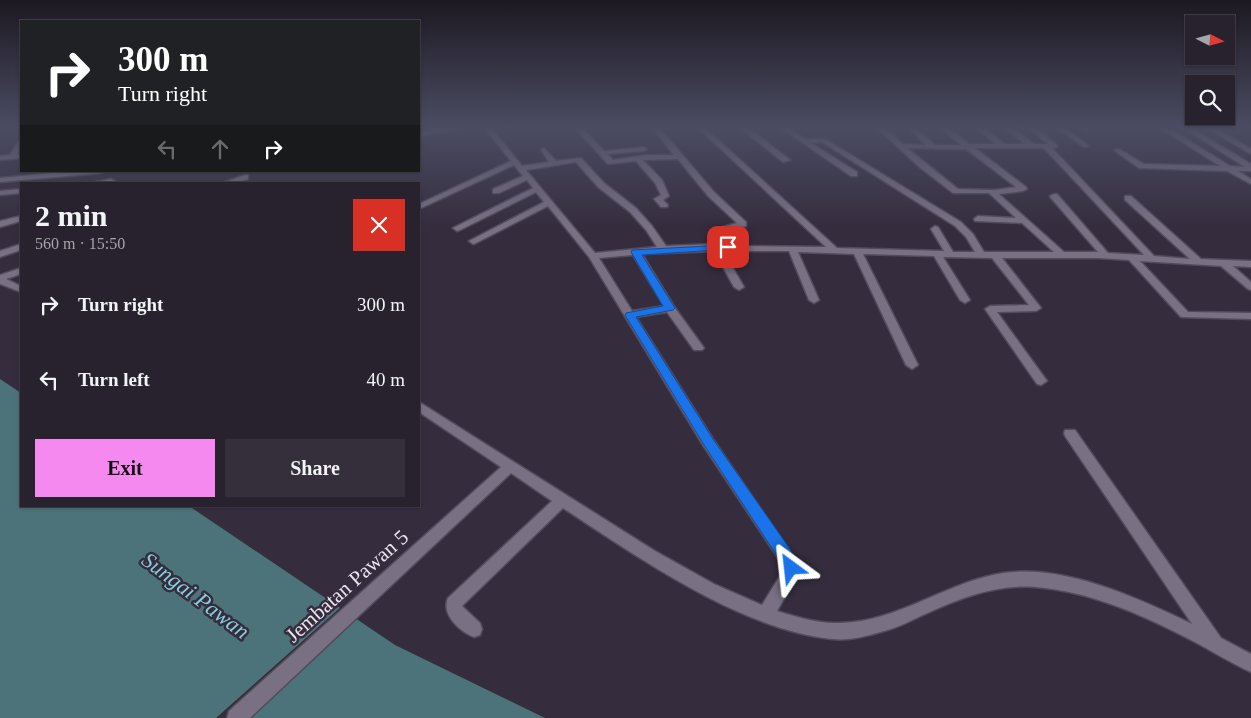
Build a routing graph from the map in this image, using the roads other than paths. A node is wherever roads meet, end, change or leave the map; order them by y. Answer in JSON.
{"nodes":[{"id":1,"x":514,"y":160,"type":"edge"},
{"id":2,"x":551,"y":160,"type":"edge"},
{"id":3,"x":608,"y":160,"type":"edge"},
{"id":4,"x":628,"y":160,"type":"edge"},
{"id":5,"x":639,"y":160,"type":"edge"},
{"id":6,"x":682,"y":160,"type":"edge"},
{"id":7,"x":735,"y":160,"type":"edge"},
{"id":8,"x":832,"y":160,"type":"edge"},
{"id":9,"x":855,"y":160,"type":"edge"},
{"id":10,"x":917,"y":160,"type":"edge"},
{"id":11,"x":984,"y":160,"type":"edge"},
{"id":12,"x":1059,"y":160,"type":"edge"},
{"id":13,"x":1132,"y":160,"type":"edge"},
{"id":14,"x":1213,"y":160,"type":"edge"},
{"id":15,"x":1237,"y":160,"type":"edge"},
{"id":16,"x":554,"y":163,"type":"junction"},
{"id":17,"x":519,"y":165,"type":"junction"},
{"id":18,"x":1227,"y":168,"type":"junction"},
{"id":19,"x":1251,"y":168,"type":"edge"},
{"id":20,"x":90,"y":172,"type":"edge"},
{"id":21,"x":854,"y":174,"type":"dead end"},
{"id":22,"x":245,"y":177,"type":"dead end"},
{"id":23,"x":528,"y":177,"type":"junction"},
{"id":24,"x":0,"y":180,"type":"edge"},
{"id":25,"x":230,"y":182,"type":"edge"},
{"id":26,"x":1251,"y":182,"type":"edge"},
{"id":27,"x":537,"y":189,"type":"junction"},
{"id":28,"x":20,"y":191,"type":"edge"},
{"id":29,"x":496,"y":191,"type":"dead end"},
{"id":30,"x":993,"y":192,"type":"junction"},
{"id":31,"x":0,"y":193,"type":"edge"},
{"id":32,"x":1054,"y":196,"type":"dead end"},
{"id":33,"x":1128,"y":198,"type":"dead end"},
{"id":34,"x":548,"y":203,"type":"junction"},
{"id":35,"x":664,"y":205,"type":"dead end"},
{"id":36,"x":420,"y":207,"type":"edge"},
{"id":37,"x":20,"y":219,"type":"edge"},
{"id":38,"x":978,"y":219,"type":"dead end"},
{"id":39,"x":1024,"y":220,"type":"junction"},
{"id":40,"x":0,"y":224,"type":"edge"},
{"id":41,"x":457,"y":228,"type":"dead end"},
{"id":42,"x":935,"y":229,"type":"dead end"},
{"id":43,"x":473,"y":241,"type":"dead end"},
{"id":44,"x":20,"y":247,"type":"edge"},
{"id":45,"x":740,"y":247,"type":"junction"},
{"id":46,"x":716,"y":248,"type":"junction"},
{"id":47,"x":792,"y":248,"type":"junction"},
{"id":48,"x":663,"y":249,"type":"junction"},
{"id":49,"x":834,"y":250,"type":"junction"},
{"id":50,"x":857,"y":250,"type":"junction"},
{"id":51,"x":636,"y":252,"type":"junction"},
{"id":52,"x":936,"y":253,"type":"junction"},
{"id":53,"x":0,"y":254,"type":"edge"},
{"id":54,"x":950,"y":254,"type":"junction"},
{"id":55,"x":994,"y":254,"type":"junction"},
{"id":56,"x":1061,"y":254,"type":"junction"},
{"id":57,"x":981,"y":255,"type":"junction"},
{"id":58,"x":593,"y":256,"type":"junction"},
{"id":59,"x":1106,"y":256,"type":"junction"},
{"id":60,"x":1132,"y":258,"type":"junction"},
{"id":61,"x":1152,"y":259,"type":"junction"},
{"id":62,"x":1199,"y":262,"type":"junction"},
{"id":63,"x":1225,"y":264,"type":"junction"},
{"id":64,"x":1251,"y":264,"type":"edge"},
{"id":65,"x":20,"y":271,"type":"edge"},
{"id":66,"x":0,"y":278,"type":"edge"},
{"id":67,"x":739,"y":287,"type":"dead end"},
{"id":68,"x":1251,"y":287,"type":"edge"},
{"id":69,"x":20,"y":289,"type":"edge"},
{"id":70,"x":814,"y":300,"type":"dead end"},
{"id":71,"x":966,"y":300,"type":"dead end"},
{"id":72,"x":670,"y":308,"type":"junction"},
{"id":73,"x":630,"y":315,"type":"junction"},
{"id":74,"x":1251,"y":316,"type":"edge"},
{"id":75,"x":698,"y":348,"type":"dead end"},
{"id":76,"x":912,"y":365,"type":"dead end"},
{"id":77,"x":1041,"y":381,"type":"dead end"},
{"id":78,"x":420,"y":407,"type":"edge"},
{"id":79,"x":1070,"y":433,"type":"dead end"},
{"id":80,"x":510,"y":466,"type":"junction"},
{"id":81,"x":562,"y":500,"type":"junction"},
{"id":82,"x":766,"y":614,"type":"junction"},
{"id":83,"x":474,"y":629,"type":"dead end"},
{"id":84,"x":1214,"y":643,"type":"junction"},
{"id":85,"x":1251,"y":663,"type":"edge"},
{"id":86,"x":236,"y":718,"type":"edge"}],
"edges":[{"from":1,"to":17,"type":"street"},
{"from":2,"to":16,"type":"street"},
{"from":3,"to":4,"type":"street"},
{"from":5,"to":35,"type":"street"},
{"from":6,"to":45,"type":"street"},
{"from":7,"to":49,"type":"street"},
{"from":8,"to":21,"type":"street"},
{"from":9,"to":57,"type":"street"},
{"from":10,"to":30,"type":"street"},
{"from":11,"to":30,"type":"street"},
{"from":12,"to":61,"type":"street"},
{"from":13,"to":18,"type":"street"},
{"from":14,"to":18,"type":"street"},
{"from":15,"to":19,"type":"street"},
{"from":16,"to":17,"type":"street"},
{"from":16,"to":48,"type":"street"},
{"from":17,"to":23,"type":"street"},
{"from":17,"to":36,"type":"street"},
{"from":18,"to":19,"type":"street"},
{"from":18,"to":26,"type":"street"},
{"from":20,"to":24,"type":"street"},
{"from":22,"to":25,"type":"street"},
{"from":23,"to":27,"type":"street"},
{"from":23,"to":29,"type":"street"},
{"from":27,"to":34,"type":"street"},
{"from":27,"to":41,"type":"street"},
{"from":28,"to":31,"type":"street"},
{"from":30,"to":39,"type":"street"},
{"from":32,"to":59,"type":"street"},
{"from":33,"to":62,"type":"street"},
{"from":34,"to":43,"type":"street"},
{"from":34,"to":58,"type":"street"},
{"from":37,"to":40,"type":"street"},
{"from":38,"to":39,"type":"street"},
{"from":39,"to":56,"type":"street"},
{"from":42,"to":54,"type":"street"},
{"from":44,"to":53,"type":"street"},
{"from":45,"to":46,"type":"street"},
{"from":45,"to":47,"type":"street"},
{"from":46,"to":48,"type":"street"},
{"from":46,"to":67,"type":"street"},
{"from":47,"to":49,"type":"street"},
{"from":47,"to":70,"type":"street"},
{"from":48,"to":51,"type":"street"},
{"from":49,"to":50,"type":"street"},
{"from":50,"to":52,"type":"street"},
{"from":50,"to":76,"type":"street"},
{"from":51,"to":58,"type":"street"},
{"from":51,"to":72,"type":"street"},
{"from":52,"to":54,"type":"street"},
{"from":52,"to":71,"type":"street"},
{"from":54,"to":57,"type":"street"},
{"from":55,"to":56,"type":"street"},
{"from":55,"to":57,"type":"street"},
{"from":55,"to":77,"type":"street"},
{"from":56,"to":59,"type":"street"},
{"from":58,"to":73,"type":"street"},
{"from":59,"to":60,"type":"street"},
{"from":60,"to":61,"type":"street"},
{"from":60,"to":74,"type":"street"},
{"from":61,"to":62,"type":"street"},
{"from":62,"to":63,"type":"street"},
{"from":63,"to":64,"type":"street"},
{"from":63,"to":68,"type":"street"},
{"from":65,"to":66,"type":"street"},
{"from":66,"to":69,"type":"street"},
{"from":72,"to":73,"type":"street"},
{"from":72,"to":75,"type":"street"},
{"from":73,"to":82,"type":"street"},
{"from":78,"to":80,"type":"street"},
{"from":79,"to":84,"type":"street"},
{"from":80,"to":81,"type":"street"},
{"from":80,"to":86,"type":"street","name":"Jembatan Pawan 5"},
{"from":81,"to":82,"type":"street"},
{"from":81,"to":83,"type":"street"},
{"from":82,"to":84,"type":"street"},
{"from":84,"to":85,"type":"street"}]}
